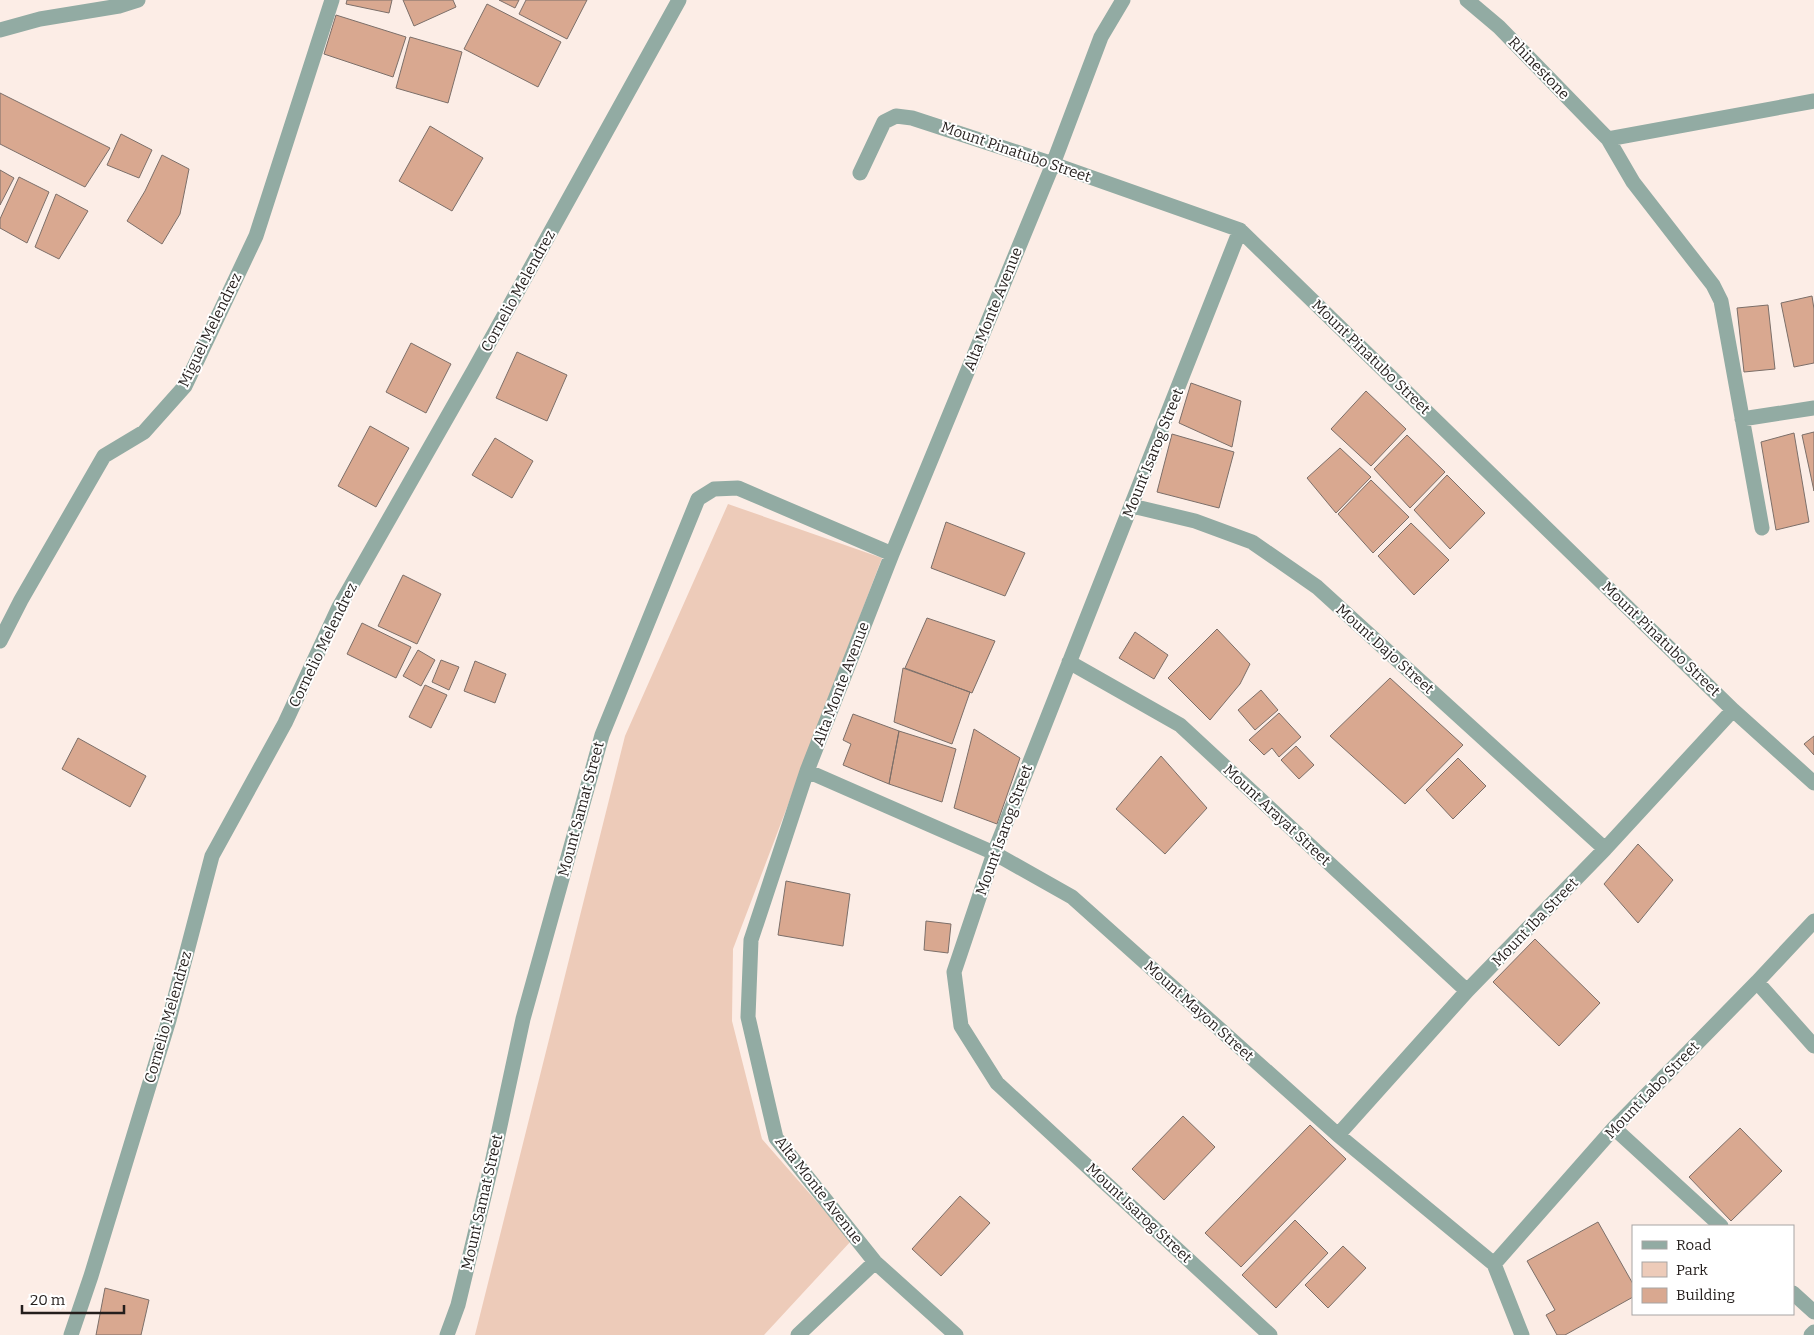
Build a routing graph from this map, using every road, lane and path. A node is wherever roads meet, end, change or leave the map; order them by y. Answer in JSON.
{"nodes":[{"id":1,"x":138,"y":0,"type":"edge"},
{"id":2,"x":332,"y":0,"type":"edge"},
{"id":3,"x":679,"y":0,"type":"edge"},
{"id":4,"x":1123,"y":0,"type":"edge"},
{"id":5,"x":1466,"y":0,"type":"edge"},
{"id":6,"x":0,"y":30,"type":"edge"},
{"id":7,"x":1814,"y":101,"type":"edge"},
{"id":8,"x":1608,"y":139,"type":"junction"},
{"id":9,"x":1053,"y":164,"type":"junction"},
{"id":10,"x":860,"y":173,"type":"dead end"},
{"id":11,"x":1240,"y":230,"type":"junction"},
{"id":12,"x":1814,"y":408,"type":"edge"},
{"id":13,"x":1742,"y":419,"type":"junction"},
{"id":14,"x":1132,"y":506,"type":"junction"},
{"id":15,"x":1762,"y":528,"type":"dead end"},
{"id":16,"x":892,"y":554,"type":"junction"},
{"id":17,"x":0,"y":642,"type":"edge"},
{"id":18,"x":1068,"y":662,"type":"junction"},
{"id":19,"x":1733,"y":710,"type":"junction"},
{"id":20,"x":807,"y":771,"type":"junction"},
{"id":21,"x":1814,"y":783,"type":"edge"},
{"id":22,"x":1605,"y":849,"type":"junction"},
{"id":23,"x":994,"y":853,"type":"junction"},
{"id":24,"x":1814,"y":921,"type":"edge"},
{"id":25,"x":1757,"y":982,"type":"junction"},
{"id":26,"x":1467,"y":991,"type":"junction"},
{"id":27,"x":1814,"y":1046,"type":"edge"},
{"id":28,"x":1614,"y":1128,"type":"junction"},
{"id":29,"x":1338,"y":1135,"type":"junction"},
{"id":30,"x":1720,"y":1225,"type":"edge"},
{"id":31,"x":875,"y":1262,"type":"junction"},
{"id":32,"x":1494,"y":1264,"type":"junction"},
{"id":33,"x":1794,"y":1293,"type":"edge"},
{"id":34,"x":1814,"y":1312,"type":"edge"},
{"id":35,"x":1814,"y":1332,"type":"edge"},
{"id":36,"x":71,"y":1335,"type":"edge"},
{"id":37,"x":447,"y":1335,"type":"edge"},
{"id":38,"x":798,"y":1335,"type":"edge"},
{"id":39,"x":956,"y":1335,"type":"edge"},
{"id":40,"x":1270,"y":1335,"type":"edge"},
{"id":41,"x":1522,"y":1335,"type":"edge"},
{"id":42,"x":1811,"y":1335,"type":"edge"}],
"edges":[{"from":1,"to":6,"type":"street"},
{"from":2,"to":17,"type":"street","name":"Miguel Melendrez"},
{"from":3,"to":36,"type":"street","name":"Cornelio Melendrez"},
{"from":4,"to":9,"type":"street","name":"Alta Monte Avenue"},
{"from":5,"to":8,"type":"street","name":"Rhinestone"},
{"from":7,"to":8,"type":"street"},
{"from":8,"to":13,"type":"street","name":"Rhinestone"},
{"from":9,"to":10,"type":"street","name":"Mount Pinatubo Street"},
{"from":9,"to":11,"type":"street","name":"Mount Pinatubo Street"},
{"from":9,"to":16,"type":"street","name":"Alta Monte Avenue"},
{"from":11,"to":14,"type":"street","name":"Mount Isarog Street"},
{"from":11,"to":19,"type":"street","name":"Mount Pinatubo Street"},
{"from":12,"to":13,"type":"street"},
{"from":13,"to":15,"type":"street","name":"Rhinestone"},
{"from":14,"to":18,"type":"street","name":"Mount Isarog Street"},
{"from":14,"to":22,"type":"street","name":"Mount Dajo Street"},
{"from":16,"to":20,"type":"street","name":"Alta Monte Avenue"},
{"from":16,"to":37,"type":"street","name":"Mount Samat Street"},
{"from":18,"to":23,"type":"street","name":"Mount Isarog Street"},
{"from":18,"to":26,"type":"street","name":"Mount Arayat Street"},
{"from":19,"to":21,"type":"street","name":"Mount Pinatubo Street"},
{"from":19,"to":22,"type":"street","name":"Mount Iba Street"},
{"from":20,"to":23,"type":"street","name":"Mount Mayon Street"},
{"from":20,"to":31,"type":"street","name":"Alta Monte Avenue"},
{"from":22,"to":26,"type":"street","name":"Mount Iba Street"},
{"from":23,"to":29,"type":"street","name":"Mount Mayon Street"},
{"from":23,"to":40,"type":"street","name":"Mount Isarog Street"},
{"from":24,"to":25,"type":"street","name":"Mount Labo Street"},
{"from":25,"to":27,"type":"street"},
{"from":25,"to":28,"type":"street","name":"Mount Labo Street"},
{"from":26,"to":29,"type":"street","name":"Mount Iba Street"},
{"from":28,"to":30,"type":"street"},
{"from":28,"to":32,"type":"street","name":"Mount Labo Street"},
{"from":29,"to":32,"type":"street","name":"Mount Mayon Street"},
{"from":31,"to":38,"type":"street"},
{"from":31,"to":39,"type":"street","name":"Alta Monte Avenue"},
{"from":32,"to":41,"type":"street","name":"Mount Mayon Street"},
{"from":33,"to":34,"type":"street"},
{"from":35,"to":42,"type":"street"}]}
